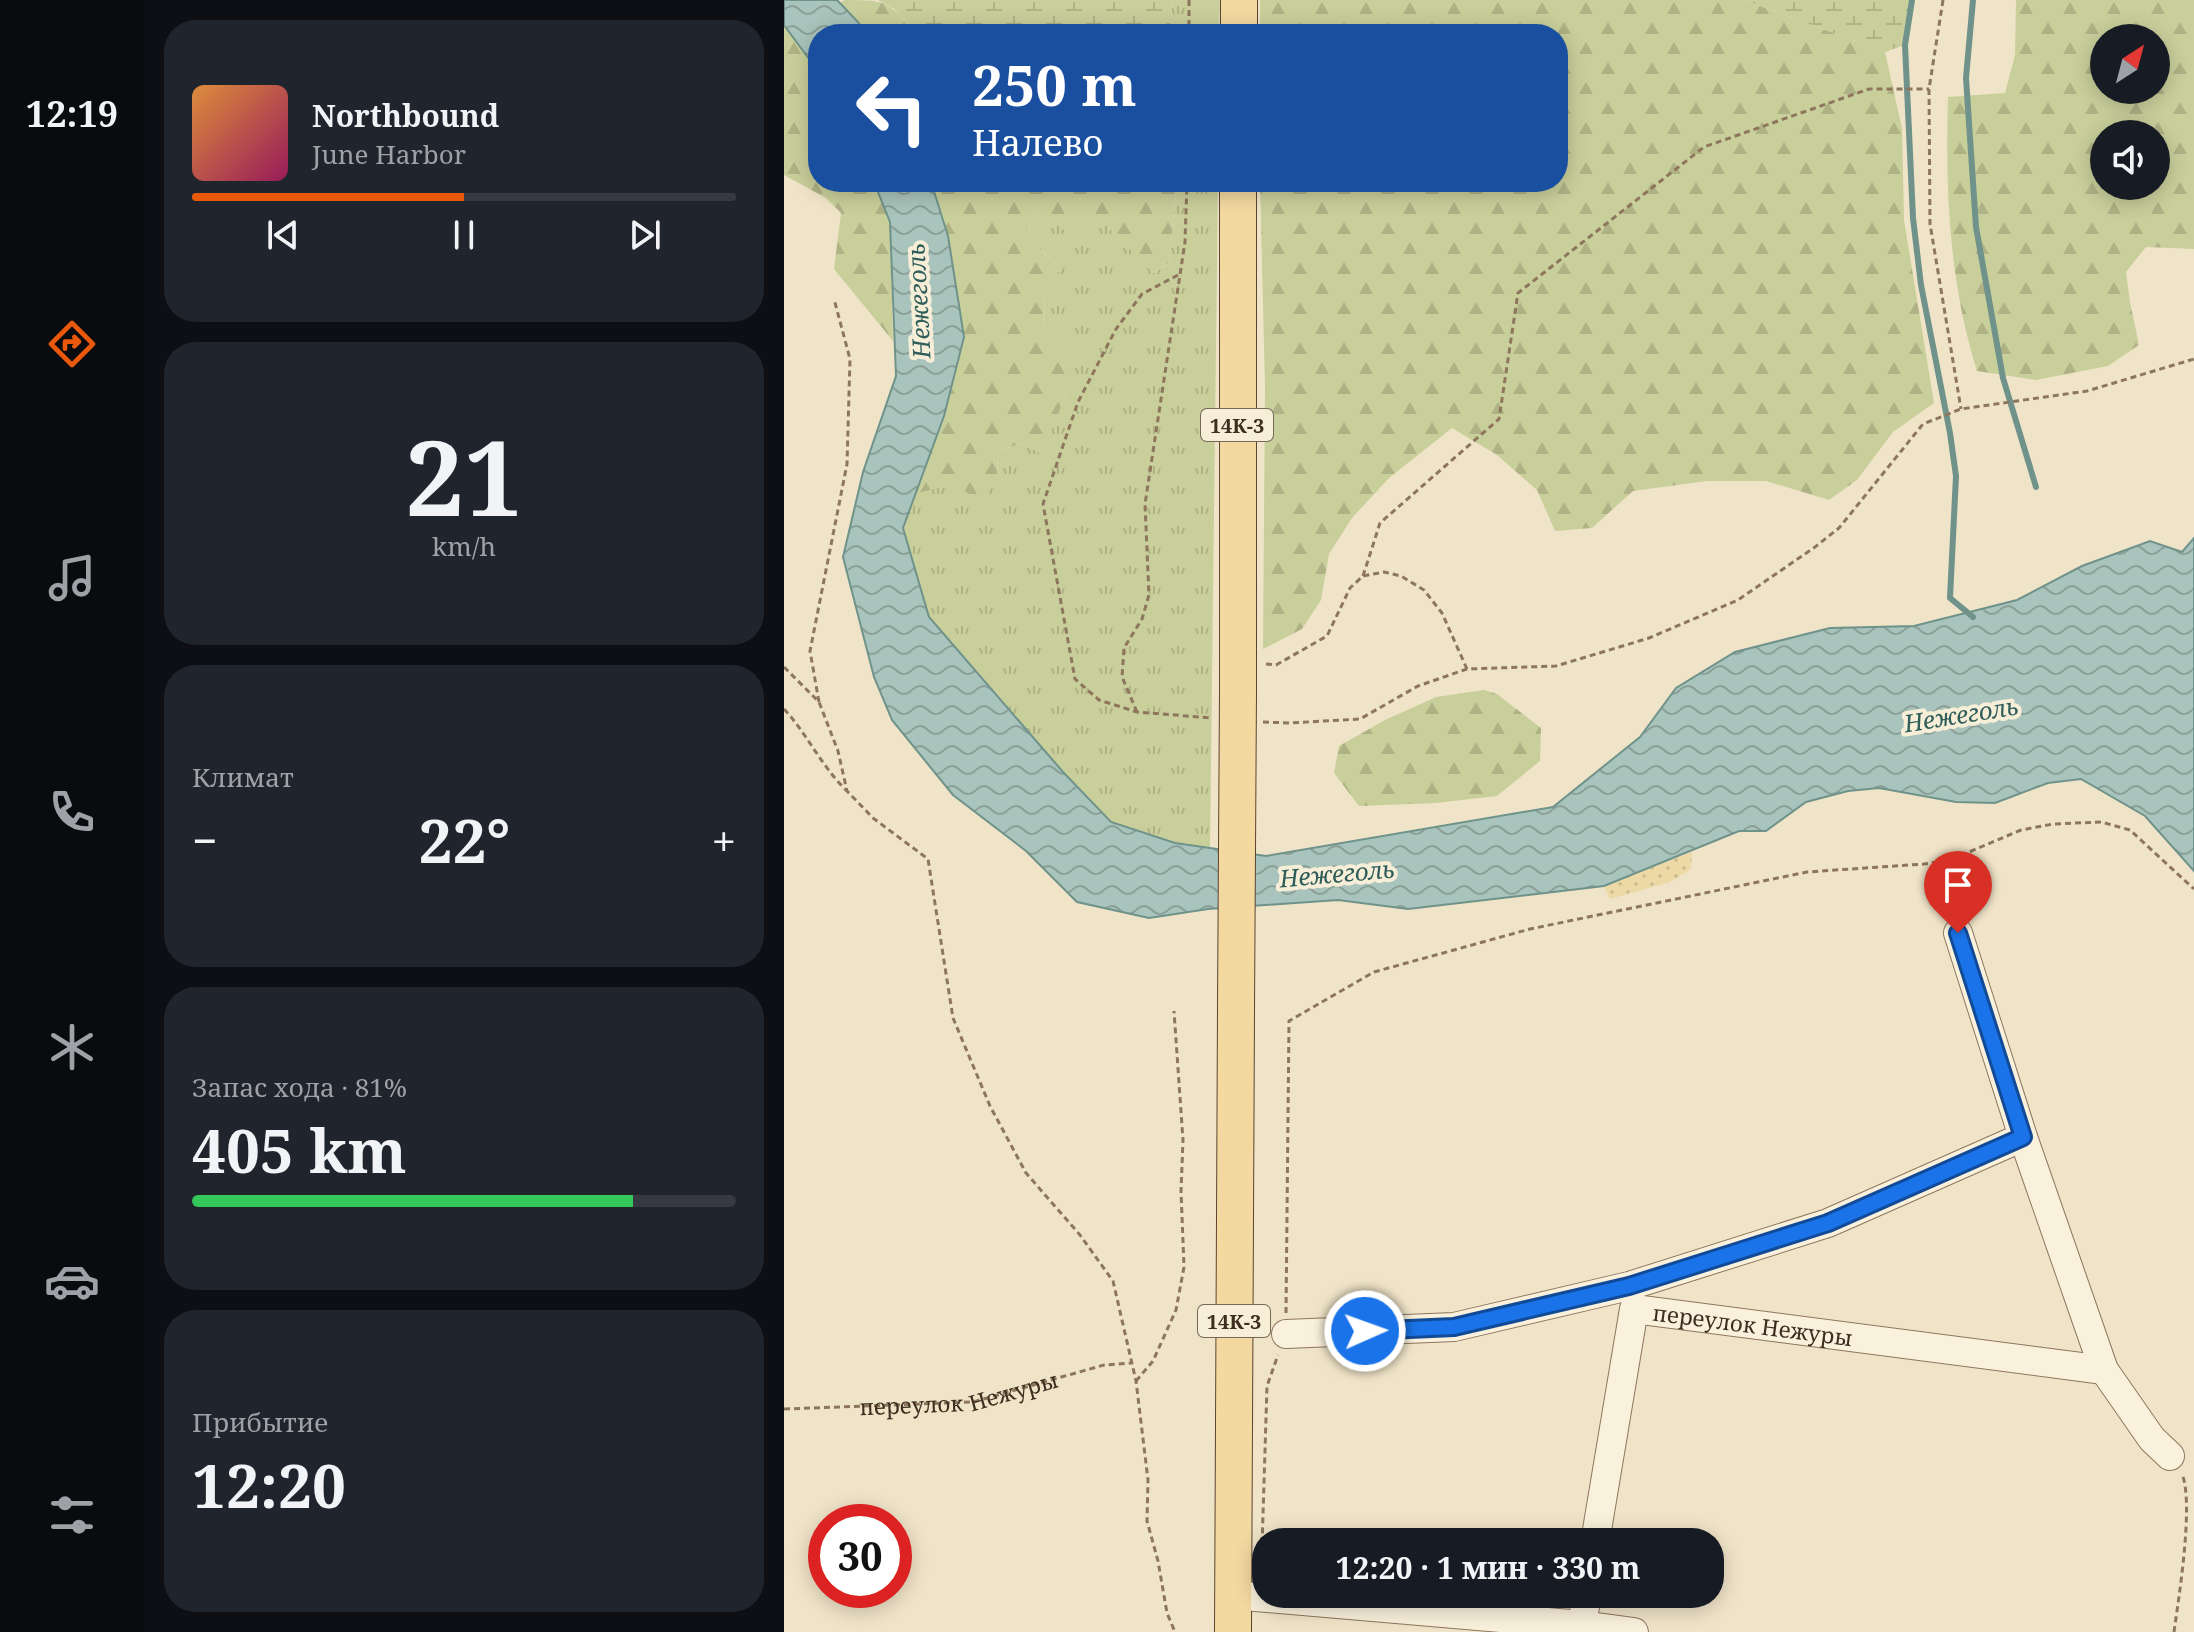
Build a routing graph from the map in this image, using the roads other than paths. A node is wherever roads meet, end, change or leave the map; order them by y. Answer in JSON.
{"nodes":[{"id":1,"x":1239,"y":0,"type":"edge"},
{"id":2,"x":1239,"y":24,"type":"edge"},
{"id":3,"x":1238,"y":192,"type":"edge"},
{"id":4,"x":1958,"y":933,"type":"dead end"},
{"id":5,"x":2023,"y":1137,"type":"junction"},
{"id":6,"x":1632,"y":1298,"type":"junction"},
{"id":7,"x":1286,"y":1334,"type":"road end"},
{"id":8,"x":2104,"y":1370,"type":"junction"},
{"id":9,"x":2170,"y":1456,"type":"road end"},
{"id":10,"x":1597,"y":1528,"type":"edge"},
{"id":11,"x":1233,"y":1595,"type":"junction"},
{"id":12,"x":1585,"y":1608,"type":"edge"},
{"id":13,"x":1582,"y":1625,"type":"junction"},
{"id":14,"x":1233,"y":1632,"type":"edge"},
{"id":15,"x":1634,"y":1632,"type":"edge"}],
"edges":[{"from":1,"to":2,"type":"main road"},
{"from":3,"to":11,"type":"main road","number":"14К-3","bridge":true},
{"from":4,"to":5,"type":"street"},
{"from":5,"to":6,"type":"street","name":"переулок Нежуры"},
{"from":5,"to":8,"type":"street"},
{"from":6,"to":7,"type":"street","name":"переулок Нежуры"},
{"from":6,"to":8,"type":"street","name":"переулок Нежуры"},
{"from":6,"to":10,"type":"street","name":"переулок Нежуры"},
{"from":8,"to":9,"type":"street"},
{"from":11,"to":13,"type":"street"},
{"from":11,"to":14,"type":"main road","number":"14К-3"},
{"from":12,"to":13,"type":"street"},
{"from":13,"to":15,"type":"street"}]}
